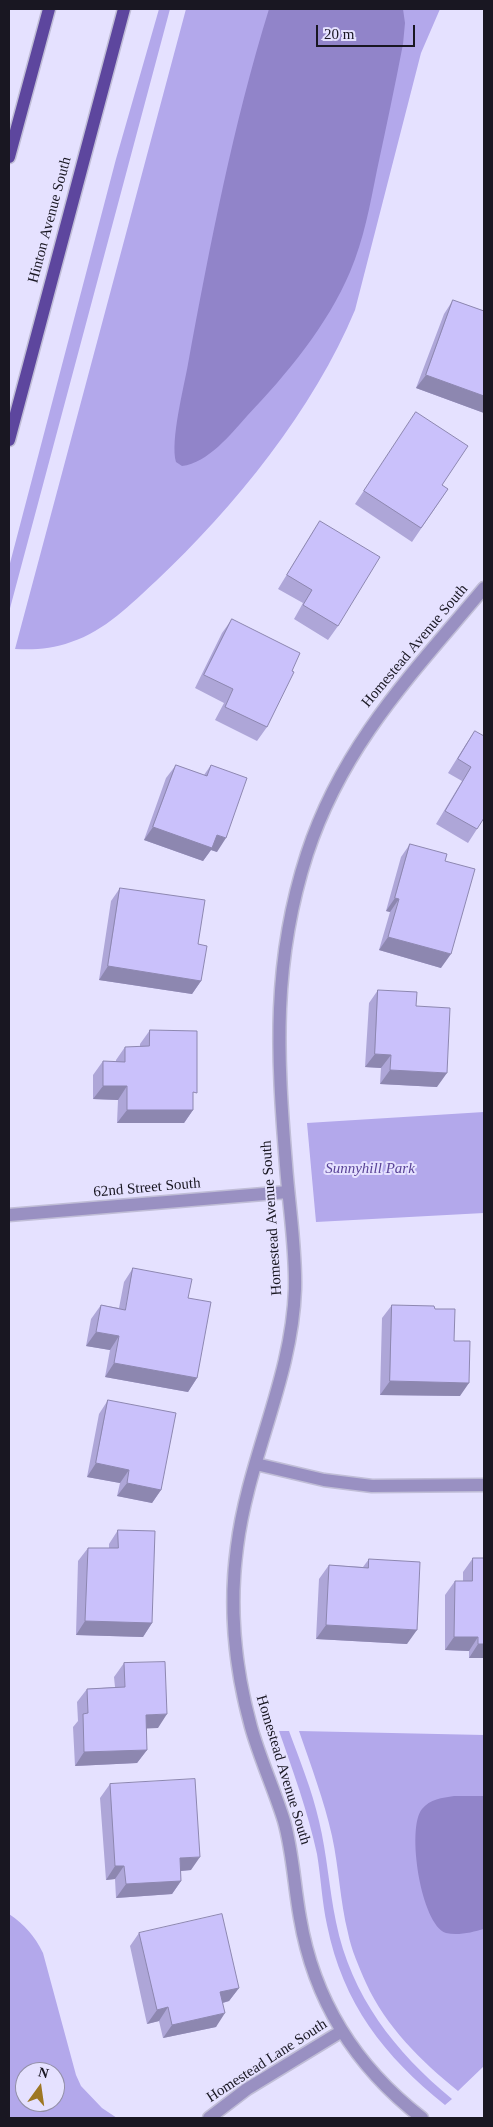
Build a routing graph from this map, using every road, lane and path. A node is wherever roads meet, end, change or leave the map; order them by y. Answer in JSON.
{"nodes":[{"id":1,"x":49,"y":9,"type":"edge"},
{"id":2,"x":124,"y":9,"type":"edge"},
{"id":3,"x":9,"y":157,"type":"edge"},
{"id":4,"x":9,"y":440,"type":"edge"},
{"id":5,"x":484,"y":588,"type":"edge"},
{"id":6,"x":288,"y":1192,"type":"junction"},
{"id":7,"x":9,"y":1215,"type":"edge"},
{"id":8,"x":256,"y":1464,"type":"junction"},
{"id":9,"x":484,"y":1486,"type":"edge"},
{"id":10,"x":342,"y":2031,"type":"junction"},
{"id":11,"x":209,"y":2118,"type":"edge"},
{"id":12,"x":422,"y":2118,"type":"edge"}],
"edges":[{"from":1,"to":3,"type":"main road"},
{"from":2,"to":4,"type":"main road","name":"Hinton Avenue South"},
{"from":5,"to":6,"type":"street","name":"Homestead Avenue South"},
{"from":6,"to":7,"type":"street","name":"62nd Street South"},
{"from":6,"to":8,"type":"street","name":"Homestead Avenue South"},
{"from":8,"to":9,"type":"street"},
{"from":8,"to":10,"type":"street","name":"Homestead Avenue South"},
{"from":10,"to":11,"type":"street","name":"Homestead Lane South"},
{"from":10,"to":12,"type":"street","name":"Homestead Avenue South"}]}
